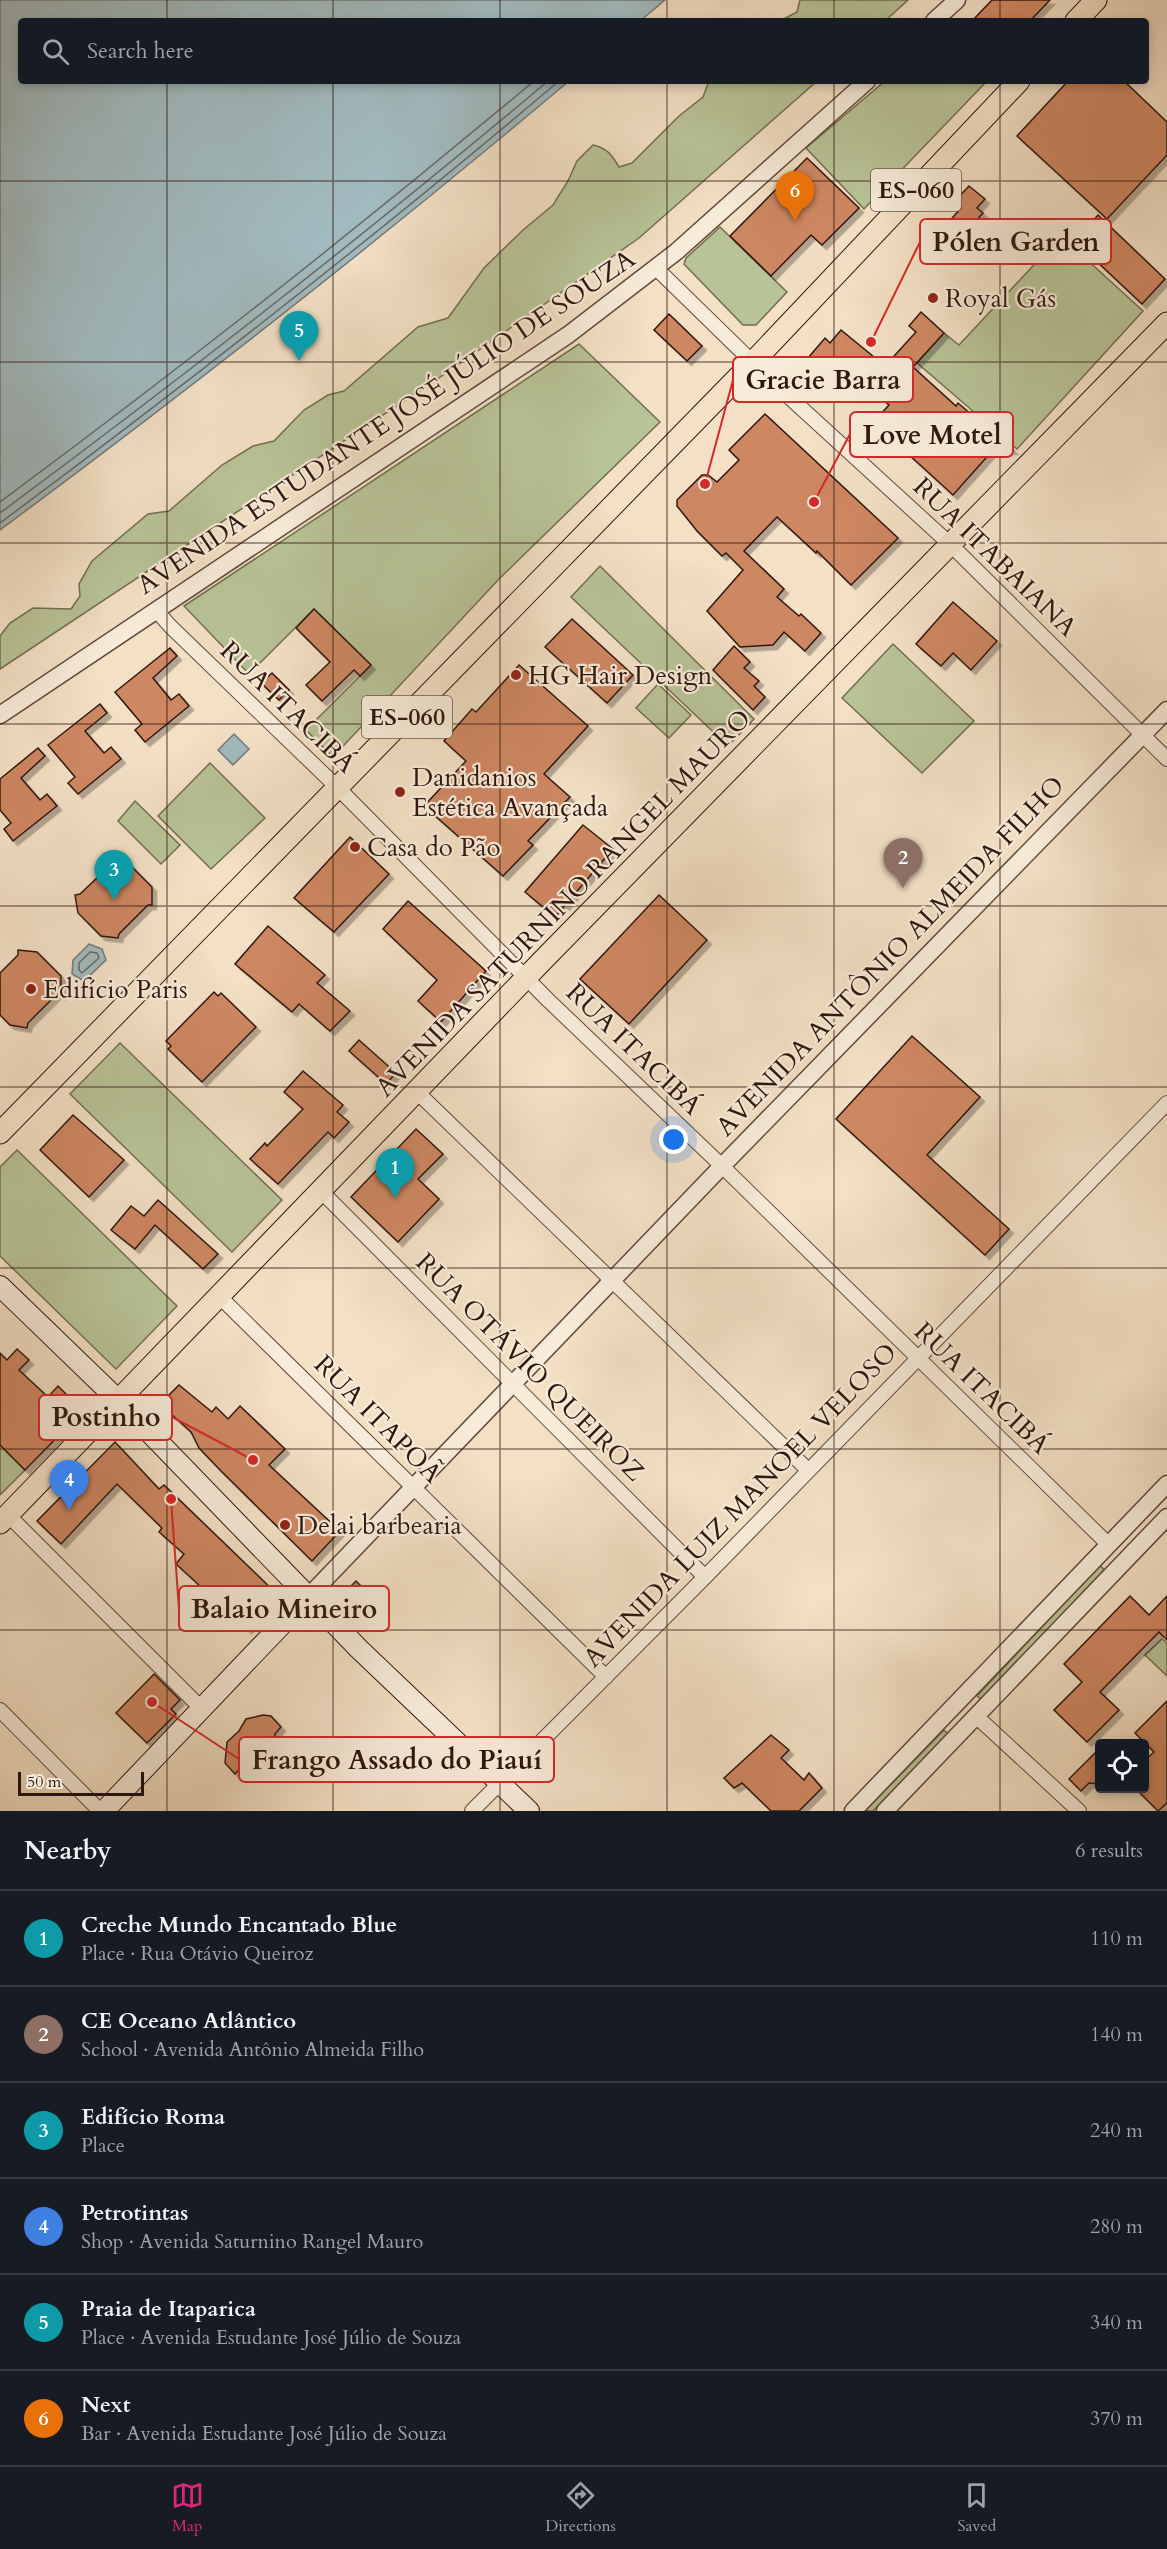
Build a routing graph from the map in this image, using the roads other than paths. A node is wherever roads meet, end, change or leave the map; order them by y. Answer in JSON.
{"nodes":[{"id":1,"x":957,"y":0,"type":"edge"},
{"id":2,"x":1096,"y":0,"type":"edge"},
{"id":3,"x":937,"y":18,"type":"edge"},
{"id":4,"x":1079,"y":18,"type":"edge"},
{"id":5,"x":864,"y":84,"type":"edge"},
{"id":6,"x":1016,"y":84,"type":"edge"},
{"id":7,"x":657,"y":269,"type":"junction"},
{"id":8,"x":1167,"y":323,"type":"edge"},
{"id":9,"x":753,"y":362,"type":"junction"},
{"id":10,"x":951,"y":545,"type":"junction"},
{"id":11,"x":156,"y":610,"type":"junction"},
{"id":12,"x":1167,"y":710,"type":"edge"},
{"id":13,"x":0,"y":715,"type":"edge"},
{"id":14,"x":1143,"y":735,"type":"junction"},
{"id":15,"x":1167,"y":759,"type":"edge"},
{"id":16,"x":337,"y":787,"type":"junction"},
{"id":17,"x":526,"y":978,"type":"junction"},
{"id":18,"x":417,"y":1092,"type":"junction"},
{"id":19,"x":1167,"y":1103,"type":"edge"},
{"id":20,"x":0,"y":1133,"type":"edge"},
{"id":21,"x":722,"y":1167,"type":"junction"},
{"id":22,"x":321,"y":1191,"type":"junction"},
{"id":23,"x":614,"y":1281,"type":"junction"},
{"id":24,"x":0,"y":1286,"type":"edge"},
{"id":25,"x":219,"y":1296,"type":"junction"},
{"id":26,"x":917,"y":1359,"type":"junction"},
{"id":27,"x":514,"y":1384,"type":"junction"},
{"id":28,"x":118,"y":1400,"type":"junction"},
{"id":29,"x":808,"y":1470,"type":"junction"},
{"id":30,"x":1167,"y":1484,"type":"edge"},
{"id":31,"x":413,"y":1488,"type":"junction"},
{"id":32,"x":1167,"y":1517,"type":"edge"},
{"id":33,"x":4,"y":1519,"type":"edge"},
{"id":34,"x":1108,"y":1544,"type":"junction"},
{"id":35,"x":1124,"y":1561,"type":"junction"},
{"id":36,"x":705,"y":1577,"type":"junction"},
{"id":37,"x":308,"y":1597,"type":"junction"},
{"id":38,"x":606,"y":1677,"type":"junction"},
{"id":39,"x":961,"y":1701,"type":"junction"},
{"id":40,"x":202,"y":1709,"type":"junction"},
{"id":41,"x":0,"y":1710,"type":"edge"},
{"id":42,"x":977,"y":1717,"type":"junction"},
{"id":43,"x":500,"y":1782,"type":"junction"},
{"id":44,"x":892,"y":1809,"type":"edge"},
{"id":45,"x":102,"y":1811,"type":"edge"},
{"id":46,"x":472,"y":1811,"type":"edge"},
{"id":47,"x":529,"y":1811,"type":"edge"},
{"id":48,"x":853,"y":1811,"type":"edge"},
{"id":49,"x":1079,"y":1811,"type":"edge"}],
"edges":[{"from":1,"to":3,"type":"street"},
{"from":2,"to":4,"type":"main road"},
{"from":5,"to":7,"type":"street","name":"AVENIDA ESTUDANTE JOSÉ JÚLIO DE SOUZA"},
{"from":6,"to":9,"type":"main road","number":"ES-060"},
{"from":7,"to":9,"type":"street","name":"RUA ITABAIANA"},
{"from":7,"to":11,"type":"street","name":"AVENIDA ESTUDANTE JOSÉ JÚLIO DE SOUZA"},
{"from":8,"to":10,"type":"main road","name":"AVENIDA SATURNINO RANGEL MAURO"},
{"from":9,"to":10,"type":"street","name":"RUA ITABAIANA"},
{"from":9,"to":16,"type":"main road","number":"ES-060"},
{"from":10,"to":14,"type":"street","name":"RUA ITABAIANA"},
{"from":10,"to":17,"type":"main road","name":"AVENIDA SATURNINO RANGEL MAURO"},
{"from":11,"to":13,"type":"street","name":"AVENIDA ESTUDANTE JOSÉ JÚLIO DE SOUZA"},
{"from":11,"to":16,"type":"street","name":"RUA ITACIBÁ"},
{"from":12,"to":14,"type":"street","name":"AVENIDA ANTÔNIO ALMEIDA FILHO"},
{"from":14,"to":15,"type":"street","name":"RUA ITABAIANA"},
{"from":14,"to":21,"type":"street","name":"AVENIDA ANTÔNIO ALMEIDA FILHO"},
{"from":16,"to":17,"type":"street","name":"RUA ITACIBÁ"},
{"from":16,"to":20,"type":"main road","number":"ES-060"},
{"from":17,"to":18,"type":"main road","name":"AVENIDA SATURNINO RANGEL MAURO"},
{"from":17,"to":21,"type":"street","name":"RUA ITACIBÁ"},
{"from":18,"to":22,"type":"main road","name":"AVENIDA SATURNINO RANGEL MAURO"},
{"from":18,"to":23,"type":"street"},
{"from":19,"to":26,"type":"street","name":"AVENIDA LUIZ MANOEL VELOSO"},
{"from":21,"to":23,"type":"street","name":"AVENIDA ANTÔNIO ALMEIDA FILHO"},
{"from":21,"to":26,"type":"street","name":"RUA ITACIBÁ"},
{"from":22,"to":25,"type":"main road","name":"AVENIDA SATURNINO RANGEL MAURO"},
{"from":22,"to":27,"type":"street","name":"RUA OTÁVIO QUEIROZ"},
{"from":23,"to":27,"type":"street","name":"AVENIDA ANTÔNIO ALMEIDA FILHO"},
{"from":23,"to":29,"type":"street"},
{"from":24,"to":28,"type":"main road"},
{"from":25,"to":28,"type":"main road","name":"AVENIDA SATURNINO RANGEL MAURO"},
{"from":25,"to":31,"type":"street","name":"RUA ITAPOÃ"},
{"from":26,"to":29,"type":"street","name":"AVENIDA LUIZ MANOEL VELOSO"},
{"from":26,"to":34,"type":"street","name":"RUA ITACIBÁ"},
{"from":27,"to":31,"type":"street","name":"AVENIDA ANTÔNIO ALMEIDA FILHO"},
{"from":27,"to":36,"type":"street","name":"RUA OTÁVIO QUEIROZ"},
{"from":28,"to":33,"type":"main road","name":"AVENIDA SATURNINO RANGEL MAURO"},
{"from":28,"to":37,"type":"main road"},
{"from":29,"to":36,"type":"street","name":"AVENIDA LUIZ MANOEL VELOSO"},
{"from":30,"to":34,"type":"street"},
{"from":31,"to":37,"type":"street","name":"AVENIDA ANTÔNIO ALMEIDA FILHO"},
{"from":31,"to":38,"type":"street","name":"RUA ITAPOÃ"},
{"from":32,"to":35,"type":"street"},
{"from":33,"to":40,"type":"street"},
{"from":34,"to":35,"type":"street"},
{"from":34,"to":39,"type":"street"},
{"from":35,"to":42,"type":"street"},
{"from":36,"to":38,"type":"street","name":"AVENIDA LUIZ MANOEL VELOSO"},
{"from":37,"to":40,"type":"main road","name":"AVENIDA ANTÔNIO ALMEIDA FILHO"},
{"from":37,"to":43,"type":"main road"},
{"from":38,"to":43,"type":"street","name":"AVENIDA LUIZ MANOEL VELOSO"},
{"from":39,"to":42,"type":"street"},
{"from":39,"to":48,"type":"street"},
{"from":40,"to":45,"type":"main road","name":"AVENIDA ANTÔNIO ALMEIDA FILHO"},
{"from":41,"to":45,"type":"street"},
{"from":42,"to":44,"type":"street"},
{"from":42,"to":49,"type":"street"},
{"from":43,"to":46,"type":"street","name":"AVENIDA LUIZ MANOEL VELOSO"},
{"from":43,"to":47,"type":"main road"}]}
